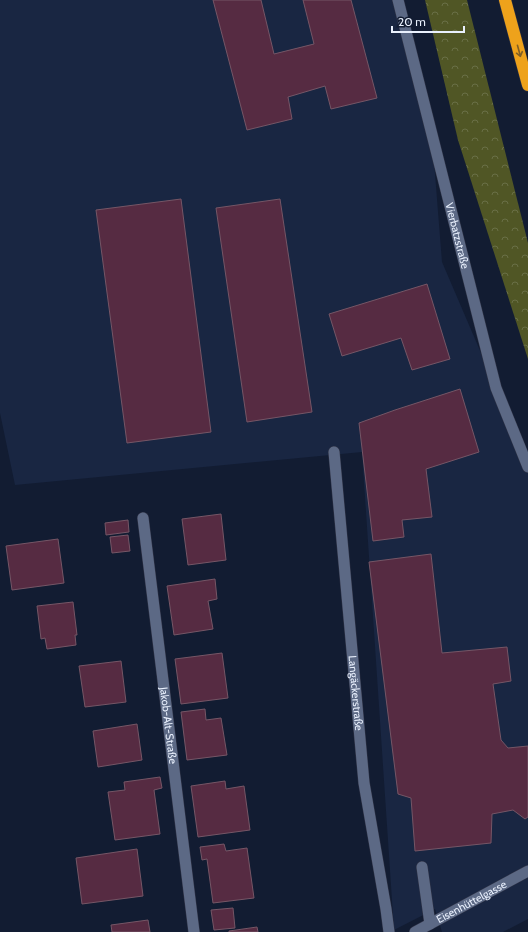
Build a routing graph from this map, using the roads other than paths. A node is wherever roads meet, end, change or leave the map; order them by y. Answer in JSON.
{"nodes":[{"id":1,"x":398,"y":0,"type":"edge"},
{"id":2,"x":505,"y":0,"type":"edge"},
{"id":3,"x":528,"y":85,"type":"edge"},
{"id":4,"x":334,"y":452,"type":"dead end"},
{"id":5,"x":528,"y":467,"type":"edge"},
{"id":6,"x":143,"y":518,"type":"dead end"},
{"id":7,"x":422,"y":868,"type":"dead end"},
{"id":8,"x":528,"y":871,"type":"edge"},
{"id":9,"x":430,"y":924,"type":"junction"},
{"id":10,"x":194,"y":932,"type":"edge"},
{"id":11,"x":389,"y":932,"type":"edge"},
{"id":12,"x":415,"y":932,"type":"edge"}],
"edges":[{"from":1,"to":5,"type":"street","name":"Vierbatzstraße"},
{"from":2,"to":3,"type":"highway","one_way":true},
{"from":4,"to":11,"type":"street","name":"Langäckerstraße"},
{"from":6,"to":10,"type":"street","name":"Jakob-Alt-Straße"},
{"from":7,"to":9,"type":"street"},
{"from":8,"to":9,"type":"street","name":"Eisenhüttelgasse"},
{"from":9,"to":12,"type":"street","name":"Eisenhüttelgasse"}]}
